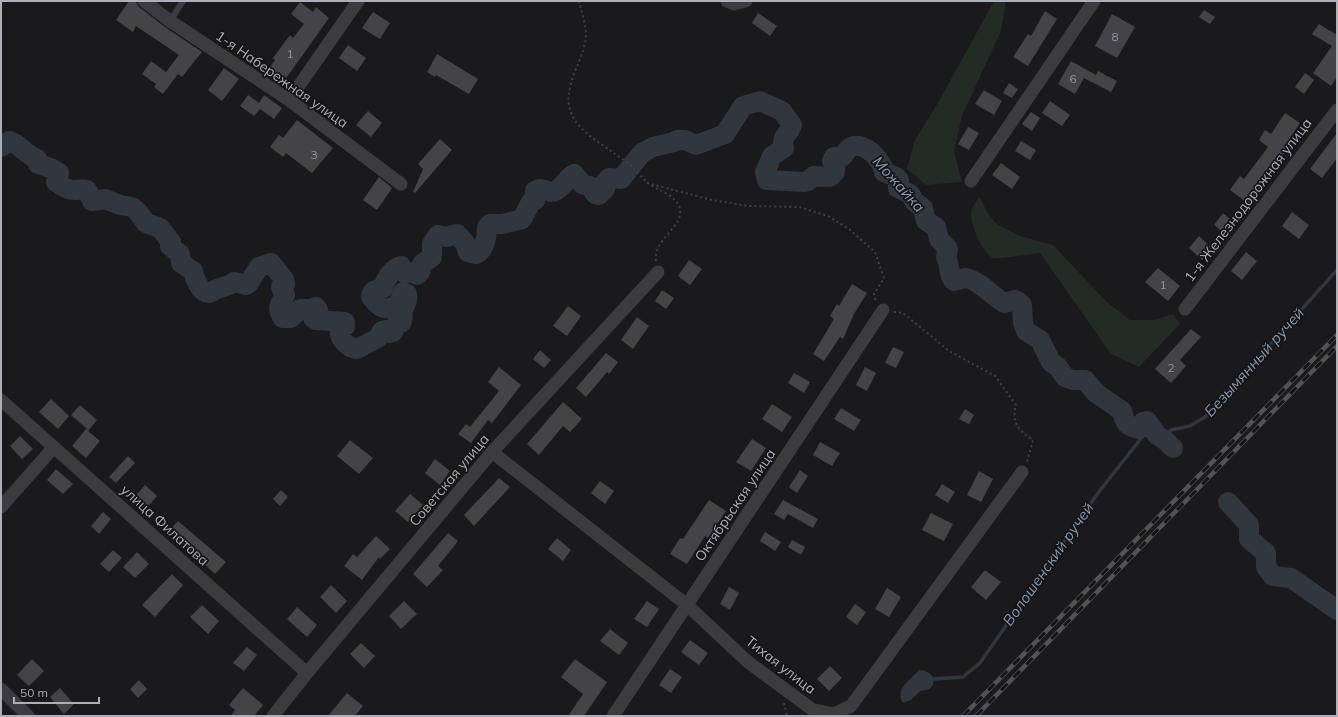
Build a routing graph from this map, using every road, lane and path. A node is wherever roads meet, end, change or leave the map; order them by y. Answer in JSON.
{"nodes":[{"id":1,"x":144,"y":1,"type":"edge"},
{"id":2,"x":183,"y":1,"type":"edge"},
{"id":3,"x":358,"y":1,"type":"edge"},
{"id":4,"x":579,"y":1,"type":"edge"},
{"id":5,"x":727,"y":1,"type":"edge"},
{"id":6,"x":1094,"y":1,"type":"edge"},
{"id":7,"x":744,"y":2,"type":"edge"},
{"id":8,"x":170,"y":21,"type":"junction"},
{"id":9,"x":289,"y":100,"type":"junction"},
{"id":10,"x":1337,"y":110,"type":"edge"},
{"id":11,"x":971,"y":181,"type":"dead end"},
{"id":12,"x":647,"y":183,"type":"junction"},
{"id":13,"x":401,"y":184,"type":"dead end"},
{"id":14,"x":658,"y":272,"type":"joint"},
{"id":15,"x":1185,"y":309,"type":"dead end"},
{"id":16,"x":883,"y":310,"type":"junction"},
{"id":17,"x":1,"y":400,"type":"edge"},
{"id":18,"x":54,"y":447,"type":"junction"},
{"id":19,"x":492,"y":452,"type":"junction"},
{"id":20,"x":1022,"y":472,"type":"joint"},
{"id":21,"x":1,"y":507,"type":"edge"},
{"id":22,"x":688,"y":606,"type":"junction"},
{"id":23,"x":307,"y":673,"type":"junction"},
{"id":24,"x":1,"y":689,"type":"edge"},
{"id":25,"x":28,"y":716,"type":"edge"},
{"id":26,"x":273,"y":716,"type":"edge"},
{"id":27,"x":613,"y":716,"type":"edge"}],
"edges":[{"from":1,"to":8,"type":"street","name":"1-я Набережная улица"},
{"from":2,"to":8,"type":"lane"},
{"from":3,"to":9,"type":"street"},
{"from":4,"to":12,"type":"path"},
{"from":5,"to":7,"type":"street"},
{"from":6,"to":11,"type":"street"},
{"from":8,"to":9,"type":"street","name":"1-я Набережная улица"},
{"from":9,"to":13,"type":"street","name":"1-я Набережная улица"},
{"from":10,"to":15,"type":"street","name":"1-я Железнодорожная улица"},
{"from":12,"to":14,"type":"path"},
{"from":12,"to":16,"type":"path"},
{"from":14,"to":19,"type":"street","name":"Советская улица"},
{"from":16,"to":20,"type":"path"},
{"from":16,"to":22,"type":"street","name":"Октябрьская улица"},
{"from":17,"to":18,"type":"street","name":"улица Филатова"},
{"from":18,"to":21,"type":"street"},
{"from":18,"to":23,"type":"street","name":"улица Филатова"},
{"from":19,"to":22,"type":"street","name":"Тихая улица"},
{"from":19,"to":23,"type":"street","name":"Советская улица"},
{"from":20,"to":22,"type":"street","name":"Тихая улица"},
{"from":22,"to":27,"type":"street","name":"Октябрьская улица"},
{"from":23,"to":26,"type":"street","name":"Советская улица"},
{"from":24,"to":25,"type":"street"}]}
